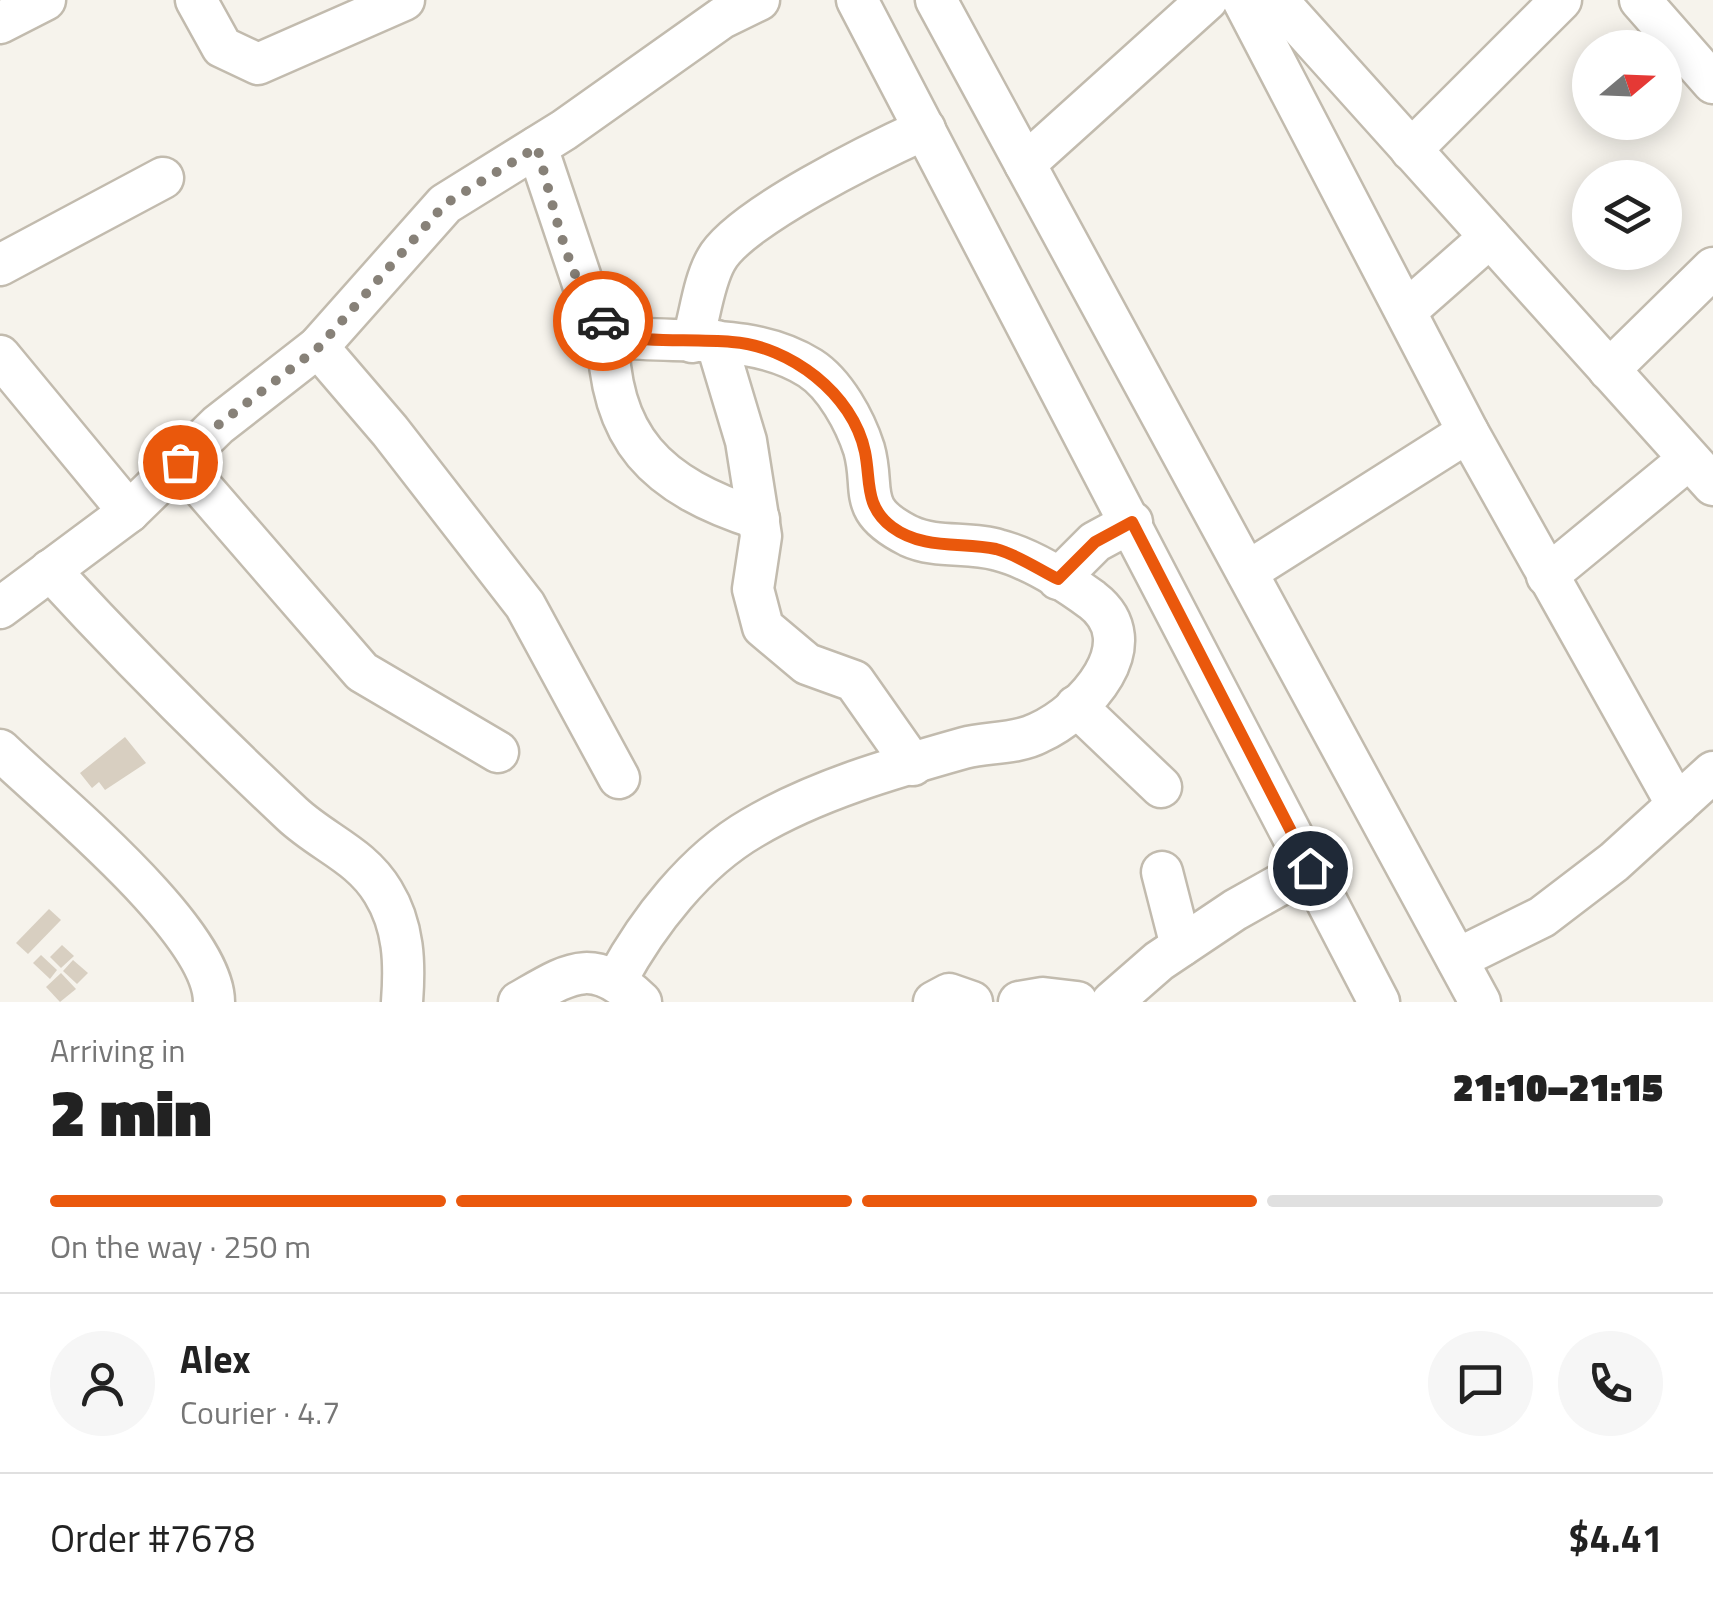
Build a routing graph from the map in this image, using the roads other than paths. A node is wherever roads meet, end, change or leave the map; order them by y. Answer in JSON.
{"nodes":[{"id":1,"x":45,"y":0,"type":"edge"},
{"id":2,"x":196,"y":0,"type":"edge"},
{"id":3,"x":404,"y":0,"type":"edge"},
{"id":4,"x":760,"y":0,"type":"edge"},
{"id":5,"x":857,"y":0,"type":"edge"},
{"id":6,"x":936,"y":0,"type":"edge"},
{"id":7,"x":1207,"y":0,"type":"edge"},
{"id":8,"x":1243,"y":0,"type":"edge"},
{"id":9,"x":1276,"y":0,"type":"edge"},
{"id":10,"x":1560,"y":0,"type":"edge"},
{"id":11,"x":1640,"y":0,"type":"edge"},
{"id":12,"x":0,"y":23,"type":"edge"},
{"id":13,"x":1713,"y":83,"type":"edge"},
{"id":14,"x":925,"y":130,"type":"junction"},
{"id":15,"x":537,"y":147,"type":"junction"},
{"id":16,"x":1411,"y":150,"type":"junction"},
{"id":17,"x":1025,"y":164,"type":"junction"},
{"id":18,"x":162,"y":178,"type":"dead end"},
{"id":19,"x":1490,"y":237,"type":"junction"},
{"id":20,"x":0,"y":265,"type":"edge"},
{"id":21,"x":1713,"y":268,"type":"edge"},
{"id":22,"x":1406,"y":311,"type":"junction"},
{"id":23,"x":608,"y":326,"type":"junction"},
{"id":24,"x":704,"y":342,"type":"junction"},
{"id":25,"x":318,"y":348,"type":"junction"},
{"id":26,"x":0,"y":356,"type":"edge"},
{"id":27,"x":1609,"y":370,"type":"junction"},
{"id":28,"x":1468,"y":432,"type":"junction"},
{"id":29,"x":180,"y":462,"type":"junction"},
{"id":30,"x":1701,"y":472,"type":"edge"},
{"id":31,"x":129,"y":512,"type":"junction"},
{"id":32,"x":759,"y":520,"type":"junction"},
{"id":33,"x":1132,"y":522,"type":"junction"},
{"id":34,"x":50,"y":570,"type":"junction"},
{"id":35,"x":1247,"y":572,"type":"junction"},
{"id":36,"x":1547,"y":576,"type":"junction"},
{"id":37,"x":1058,"y":579,"type":"junction"},
{"id":38,"x":0,"y":608,"type":"edge"},
{"id":39,"x":1076,"y":706,"type":"junction"},
{"id":40,"x":0,"y":750,"type":"edge"},
{"id":41,"x":498,"y":752,"type":"dead end"},
{"id":42,"x":913,"y":765,"type":"junction"},
{"id":43,"x":1713,"y":772,"type":"edge"},
{"id":44,"x":619,"y":778,"type":"dead end"},
{"id":45,"x":1160,"y":787,"type":"dead end"},
{"id":46,"x":1676,"y":805,"type":"junction"},
{"id":47,"x":1310,"y":868,"type":"junction"},
{"id":48,"x":1162,"y":872,"type":"dead end"},
{"id":49,"x":1181,"y":946,"type":"junction"},
{"id":50,"x":1457,"y":959,"type":"junction"},
{"id":51,"x":629,"y":990,"type":"edge"},
{"id":52,"x":214,"y":1002,"type":"edge"},
{"id":53,"x":402,"y":1002,"type":"edge"},
{"id":54,"x":518,"y":1002,"type":"edge"},
{"id":55,"x":934,"y":1002,"type":"edge"},
{"id":56,"x":972,"y":1002,"type":"edge"},
{"id":57,"x":1019,"y":1002,"type":"edge"},
{"id":58,"x":1077,"y":1002,"type":"edge"},
{"id":59,"x":1112,"y":1002,"type":"edge"},
{"id":60,"x":1379,"y":1002,"type":"edge"},
{"id":61,"x":1480,"y":1002,"type":"edge"}],
"edges":[{"from":1,"to":12,"type":"street"},
{"from":2,"to":3,"type":"street"},
{"from":4,"to":15,"type":"street"},
{"from":5,"to":14,"type":"street"},
{"from":6,"to":17,"type":"street"},
{"from":7,"to":17,"type":"street"},
{"from":8,"to":22,"type":"street"},
{"from":9,"to":16,"type":"street"},
{"from":10,"to":16,"type":"street"},
{"from":11,"to":13,"type":"street"},
{"from":14,"to":24,"type":"street"},
{"from":14,"to":33,"type":"street"},
{"from":15,"to":23,"type":"street"},
{"from":15,"to":25,"type":"street"},
{"from":16,"to":19,"type":"street"},
{"from":17,"to":35,"type":"street"},
{"from":18,"to":20,"type":"street"},
{"from":19,"to":22,"type":"street"},
{"from":19,"to":27,"type":"street"},
{"from":21,"to":27,"type":"street"},
{"from":22,"to":28,"type":"street"},
{"from":23,"to":24,"type":"street"},
{"from":23,"to":32,"type":"street"},
{"from":24,"to":32,"type":"street"},
{"from":24,"to":37,"type":"street"},
{"from":25,"to":29,"type":"street"},
{"from":25,"to":44,"type":"street"},
{"from":26,"to":31,"type":"street"},
{"from":27,"to":30,"type":"street"},
{"from":28,"to":35,"type":"street"},
{"from":28,"to":36,"type":"street"},
{"from":29,"to":31,"type":"street"},
{"from":29,"to":41,"type":"street"},
{"from":30,"to":36,"type":"street"},
{"from":31,"to":34,"type":"street"},
{"from":32,"to":42,"type":"street"},
{"from":33,"to":37,"type":"street"},
{"from":33,"to":47,"type":"street"},
{"from":34,"to":38,"type":"street"},
{"from":34,"to":53,"type":"street"},
{"from":35,"to":50,"type":"street"},
{"from":36,"to":46,"type":"street"},
{"from":37,"to":39,"type":"street"},
{"from":39,"to":42,"type":"street"},
{"from":39,"to":45,"type":"street"},
{"from":40,"to":52,"type":"street"},
{"from":42,"to":51,"type":"street"},
{"from":43,"to":46,"type":"street"},
{"from":46,"to":50,"type":"street"},
{"from":47,"to":49,"type":"street"},
{"from":47,"to":60,"type":"street"},
{"from":48,"to":49,"type":"street"},
{"from":49,"to":59,"type":"street"},
{"from":50,"to":61,"type":"street"},
{"from":51,"to":54,"type":"street"},
{"from":55,"to":56,"type":"street"},
{"from":57,"to":58,"type":"street"}]}
